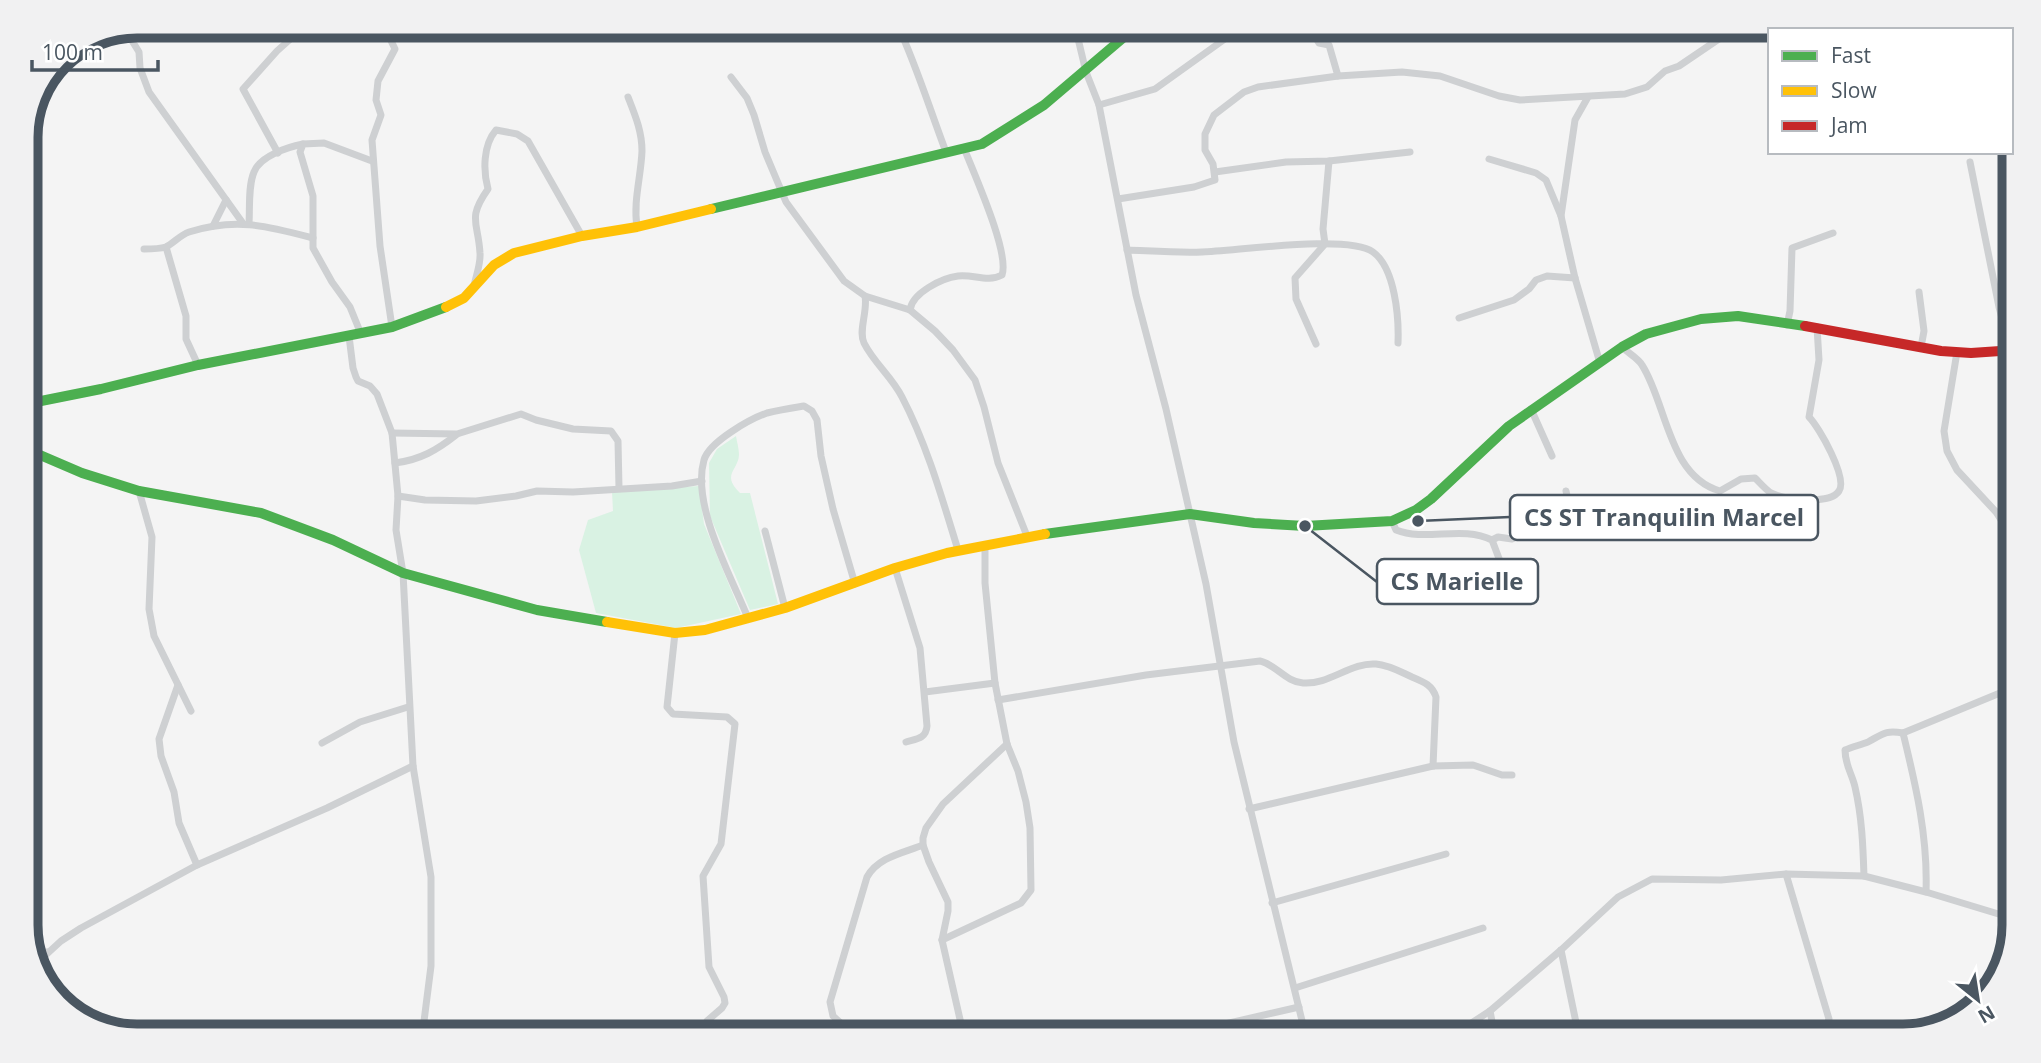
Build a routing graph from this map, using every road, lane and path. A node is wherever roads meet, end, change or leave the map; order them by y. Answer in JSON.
{"nodes":[{"id":1,"x":131,"y":39,"type":"edge"},
{"id":2,"x":290,"y":39,"type":"edge"},
{"id":3,"x":390,"y":39,"type":"edge"},
{"id":4,"x":904,"y":39,"type":"edge"},
{"id":5,"x":1078,"y":39,"type":"edge"},
{"id":6,"x":1123,"y":39,"type":"edge"},
{"id":7,"x":1225,"y":39,"type":"edge"},
{"id":8,"x":1316,"y":39,"type":"edge"},
{"id":9,"x":1719,"y":39,"type":"edge"},
{"id":10,"x":1086,"y":72,"type":"junction"},
{"id":11,"x":1338,"y":76,"type":"junction"},
{"id":12,"x":731,"y":77,"type":"dead end"},
{"id":13,"x":628,"y":97,"type":"dead end"},
{"id":14,"x":1588,"y":97,"type":"junction"},
{"id":15,"x":1099,"y":105,"type":"junction"},
{"id":16,"x":303,"y":144,"type":"junction"},
{"id":17,"x":964,"y":148,"type":"junction"},
{"id":18,"x":946,"y":152,"type":"junction"},
{"id":19,"x":1410,"y":152,"type":"dead end"},
{"id":20,"x":278,"y":153,"type":"junction"},
{"id":21,"x":1489,"y":159,"type":"dead end"},
{"id":22,"x":372,"y":161,"type":"junction"},
{"id":23,"x":1329,"y":161,"type":"junction"},
{"id":24,"x":1970,"y":162,"type":"dead end"},
{"id":25,"x":1215,"y":172,"type":"junction"},
{"id":26,"x":780,"y":191,"type":"junction"},
{"id":27,"x":1118,"y":200,"type":"junction"},
{"id":28,"x":226,"y":201,"type":"junction"},
{"id":29,"x":1561,"y":216,"type":"junction"},
{"id":30,"x":246,"y":223,"type":"junction"},
{"id":31,"x":212,"y":226,"type":"junction"},
{"id":32,"x":637,"y":228,"type":"junction"},
{"id":33,"x":1833,"y":233,"type":"dead end"},
{"id":34,"x":582,"y":236,"type":"junction"},
{"id":35,"x":313,"y":238,"type":"junction"},
{"id":36,"x":1325,"y":244,"type":"junction"},
{"id":37,"x":166,"y":247,"type":"junction"},
{"id":38,"x":144,"y":249,"type":"dead end"},
{"id":39,"x":1127,"y":250,"type":"junction"},
{"id":40,"x":1575,"y":278,"type":"junction"},
{"id":41,"x":474,"y":287,"type":"junction"},
{"id":42,"x":1919,"y":292,"type":"dead end"},
{"id":43,"x":865,"y":296,"type":"junction"},
{"id":44,"x":910,"y":310,"type":"junction"},
{"id":45,"x":1459,"y":318,"type":"dead end"},
{"id":46,"x":2002,"y":319,"type":"edge"},
{"id":47,"x":1787,"y":325,"type":"junction"},
{"id":48,"x":391,"y":327,"type":"junction"},
{"id":49,"x":1817,"y":327,"type":"junction"},
{"id":50,"x":361,"y":334,"type":"junction"},
{"id":51,"x":349,"y":337,"type":"junction"},
{"id":52,"x":1398,"y":342,"type":"dead end"},
{"id":53,"x":1316,"y":344,"type":"dead end"},
{"id":54,"x":1921,"y":347,"type":"junction"},
{"id":55,"x":1622,"y":348,"type":"junction"},
{"id":56,"x":2002,"y":351,"type":"edge"},
{"id":57,"x":1957,"y":352,"type":"junction"},
{"id":58,"x":1600,"y":363,"type":"junction"},
{"id":59,"x":198,"y":365,"type":"junction"},
{"id":60,"x":39,"y":402,"type":"edge"},
{"id":61,"x":1531,"y":410,"type":"junction"},
{"id":62,"x":392,"y":433,"type":"junction"},
{"id":63,"x":457,"y":435,"type":"junction"},
{"id":64,"x":39,"y":455,"type":"edge"},
{"id":65,"x":1552,"y":456,"type":"dead end"},
{"id":66,"x":395,"y":463,"type":"junction"},
{"id":67,"x":702,"y":481,"type":"junction"},
{"id":68,"x":619,"y":488,"type":"junction"},
{"id":69,"x":139,"y":491,"type":"junction"},
{"id":70,"x":1566,"y":491,"type":"dead end"},
{"id":71,"x":398,"y":496,"type":"junction"},
{"id":72,"x":1190,"y":514,"type":"junction"},
{"id":73,"x":1392,"y":521,"type":"junction"},
{"id":74,"x":2002,"y":521,"type":"edge"},
{"id":75,"x":765,"y":531,"type":"dead end"},
{"id":76,"x":1027,"y":536,"type":"junction"},
{"id":77,"x":1492,"y":540,"type":"junction"},
{"id":78,"x":985,"y":545,"type":"junction"},
{"id":79,"x":958,"y":550,"type":"junction"},
{"id":80,"x":895,"y":568,"type":"junction"},
{"id":81,"x":403,"y":573,"type":"junction"},
{"id":82,"x":855,"y":584,"type":"junction"},
{"id":83,"x":1514,"y":598,"type":"dead end"},
{"id":84,"x":785,"y":608,"type":"junction"},
{"id":85,"x":748,"y":618,"type":"junction"},
{"id":86,"x":675,"y":633,"type":"junction"},
{"id":87,"x":1220,"y":667,"type":"junction"},
{"id":88,"x":995,"y":683,"type":"junction"},
{"id":89,"x":178,"y":685,"type":"junction"},
{"id":90,"x":925,"y":692,"type":"junction"},
{"id":91,"x":2002,"y":692,"type":"edge"},
{"id":92,"x":998,"y":700,"type":"junction"},
{"id":93,"x":408,"y":707,"type":"junction"},
{"id":94,"x":191,"y":710,"type":"dead end"},
{"id":95,"x":1903,"y":733,"type":"junction"},
{"id":96,"x":906,"y":741,"type":"dead end"},
{"id":97,"x":322,"y":743,"type":"dead end"},
{"id":98,"x":1007,"y":744,"type":"junction"},
{"id":99,"x":413,"y":766,"type":"junction"},
{"id":100,"x":1433,"y":766,"type":"junction"},
{"id":101,"x":1512,"y":775,"type":"dead end"},
{"id":102,"x":1249,"y":809,"type":"junction"},
{"id":103,"x":923,"y":845,"type":"junction"},
{"id":104,"x":1446,"y":854,"type":"dead end"},
{"id":105,"x":197,"y":865,"type":"junction"},
{"id":106,"x":1786,"y":874,"type":"junction"},
{"id":107,"x":1864,"y":876,"type":"junction"},
{"id":108,"x":1926,"y":892,"type":"junction"},
{"id":109,"x":1272,"y":903,"type":"junction"},
{"id":110,"x":2002,"y":914,"type":"edge"},
{"id":111,"x":1483,"y":928,"type":"dead end"},
{"id":112,"x":943,"y":940,"type":"junction"},
{"id":113,"x":1561,"y":950,"type":"junction"},
{"id":114,"x":42,"y":952,"type":"edge"},
{"id":115,"x":48,"y":952,"type":"junction"},
{"id":116,"x":44,"y":956,"type":"edge"},
{"id":117,"x":1295,"y":988,"type":"junction"},
{"id":118,"x":1299,"y":1007,"type":"junction"},
{"id":119,"x":1490,"y":1011,"type":"junction"},
{"id":120,"x":424,"y":1024,"type":"edge"},
{"id":121,"x":707,"y":1024,"type":"edge"},
{"id":122,"x":842,"y":1024,"type":"edge"},
{"id":123,"x":961,"y":1024,"type":"edge"},
{"id":124,"x":1225,"y":1024,"type":"edge"},
{"id":125,"x":1303,"y":1024,"type":"edge"},
{"id":126,"x":1470,"y":1024,"type":"edge"},
{"id":127,"x":1492,"y":1024,"type":"edge"},
{"id":128,"x":1576,"y":1024,"type":"edge"},
{"id":129,"x":1827,"y":1024,"type":"edge"}],
"edges":[{"from":1,"to":28,"type":"street"},
{"from":2,"to":20,"type":"street"},
{"from":3,"to":22,"type":"street"},
{"from":4,"to":18,"type":"street"},
{"from":5,"to":10,"type":"street"},
{"from":6,"to":10,"type":"street"},
{"from":7,"to":15,"type":"street"},
{"from":8,"to":11,"type":"street"},
{"from":9,"to":14,"type":"street"},
{"from":10,"to":15,"type":"street"},
{"from":10,"to":17,"type":"street"},
{"from":11,"to":14,"type":"street"},
{"from":11,"to":25,"type":"street"},
{"from":12,"to":26,"type":"street"},
{"from":13,"to":32,"type":"street"},
{"from":14,"to":29,"type":"street"},
{"from":15,"to":27,"type":"street"},
{"from":16,"to":20,"type":"street"},
{"from":16,"to":22,"type":"street"},
{"from":16,"to":35,"type":"street"},
{"from":17,"to":18,"type":"street"},
{"from":17,"to":44,"type":"street"},
{"from":18,"to":26,"type":"street"},
{"from":19,"to":23,"type":"street"},
{"from":20,"to":30,"type":"street"},
{"from":21,"to":29,"type":"street"},
{"from":22,"to":48,"type":"street"},
{"from":23,"to":25,"type":"street"},
{"from":23,"to":36,"type":"street"},
{"from":24,"to":46,"type":"street"},
{"from":25,"to":27,"type":"street"},
{"from":26,"to":32,"type":"street"},
{"from":26,"to":43,"type":"street"},
{"from":27,"to":39,"type":"street"},
{"from":28,"to":30,"type":"street"},
{"from":28,"to":31,"type":"street"},
{"from":29,"to":40,"type":"street"},
{"from":30,"to":31,"type":"street"},
{"from":30,"to":35,"type":"street"},
{"from":31,"to":37,"type":"street"},
{"from":32,"to":34,"type":"street"},
{"from":33,"to":47,"type":"street"},
{"from":34,"to":41,"type":"street"},
{"from":34,"to":41,"type":"street"},
{"from":35,"to":50,"type":"street"},
{"from":36,"to":39,"type":"street"},
{"from":36,"to":52,"type":"street"},
{"from":36,"to":53,"type":"street"},
{"from":37,"to":38,"type":"street"},
{"from":37,"to":59,"type":"street"},
{"from":39,"to":72,"type":"street"},
{"from":40,"to":45,"type":"street"},
{"from":40,"to":58,"type":"street"},
{"from":41,"to":48,"type":"street"},
{"from":42,"to":54,"type":"street"},
{"from":43,"to":44,"type":"street"},
{"from":43,"to":79,"type":"street"},
{"from":44,"to":76,"type":"street"},
{"from":47,"to":49,"type":"street"},
{"from":47,"to":55,"type":"street"},
{"from":48,"to":50,"type":"street"},
{"from":49,"to":54,"type":"street"},
{"from":49,"to":55,"type":"street"},
{"from":50,"to":51,"type":"street"},
{"from":51,"to":59,"type":"street"},
{"from":51,"to":62,"type":"street"},
{"from":54,"to":57,"type":"street"},
{"from":55,"to":58,"type":"street"},
{"from":56,"to":57,"type":"street"},
{"from":57,"to":74,"type":"street"},
{"from":58,"to":61,"type":"street"},
{"from":59,"to":60,"type":"street"},
{"from":61,"to":65,"type":"street"},
{"from":61,"to":73,"type":"street"},
{"from":62,"to":63,"type":"street"},
{"from":62,"to":66,"type":"street"},
{"from":63,"to":66,"type":"street"},
{"from":63,"to":68,"type":"street"},
{"from":64,"to":69,"type":"street"},
{"from":66,"to":71,"type":"street"},
{"from":67,"to":68,"type":"street"},
{"from":67,"to":82,"type":"street"},
{"from":67,"to":85,"type":"street"},
{"from":68,"to":71,"type":"street"},
{"from":69,"to":81,"type":"street"},
{"from":69,"to":89,"type":"street"},
{"from":70,"to":77,"type":"street"},
{"from":71,"to":81,"type":"street"},
{"from":72,"to":73,"type":"street"},
{"from":72,"to":76,"type":"street"},
{"from":72,"to":87,"type":"street"},
{"from":73,"to":77,"type":"street"},
{"from":75,"to":84,"type":"street"},
{"from":76,"to":78,"type":"street"},
{"from":77,"to":83,"type":"street"},
{"from":78,"to":79,"type":"street"},
{"from":78,"to":88,"type":"street"},
{"from":79,"to":80,"type":"street"},
{"from":80,"to":82,"type":"street"},
{"from":80,"to":90,"type":"street"},
{"from":81,"to":86,"type":"street"},
{"from":81,"to":93,"type":"street"},
{"from":82,"to":84,"type":"street"},
{"from":84,"to":85,"type":"street"},
{"from":85,"to":86,"type":"street"},
{"from":86,"to":121,"type":"street"},
{"from":87,"to":92,"type":"street"},
{"from":87,"to":100,"type":"street"},
{"from":87,"to":102,"type":"street"},
{"from":88,"to":90,"type":"street"},
{"from":88,"to":92,"type":"street"},
{"from":89,"to":94,"type":"street"},
{"from":89,"to":105,"type":"street"},
{"from":90,"to":96,"type":"street"},
{"from":91,"to":95,"type":"street"},
{"from":92,"to":98,"type":"street"},
{"from":93,"to":97,"type":"street"},
{"from":93,"to":99,"type":"street"},
{"from":95,"to":107,"type":"street"},
{"from":95,"to":108,"type":"street"},
{"from":98,"to":103,"type":"street"},
{"from":98,"to":112,"type":"street"},
{"from":99,"to":105,"type":"street"},
{"from":99,"to":120,"type":"street"},
{"from":100,"to":101,"type":"street"},
{"from":100,"to":102,"type":"street"},
{"from":102,"to":109,"type":"street"},
{"from":103,"to":112,"type":"street"},
{"from":103,"to":122,"type":"street"},
{"from":104,"to":109,"type":"street"},
{"from":105,"to":115,"type":"street"},
{"from":106,"to":107,"type":"street"},
{"from":106,"to":113,"type":"street"},
{"from":106,"to":129,"type":"street"},
{"from":107,"to":108,"type":"street"},
{"from":108,"to":110,"type":"street"},
{"from":109,"to":117,"type":"street"},
{"from":111,"to":117,"type":"street"},
{"from":112,"to":123,"type":"street"},
{"from":113,"to":119,"type":"street"},
{"from":113,"to":128,"type":"street"},
{"from":114,"to":115,"type":"street"},
{"from":115,"to":116,"type":"street"},
{"from":117,"to":118,"type":"street"},
{"from":118,"to":124,"type":"street"},
{"from":118,"to":125,"type":"street"},
{"from":119,"to":126,"type":"street"},
{"from":119,"to":127,"type":"street"}]}
